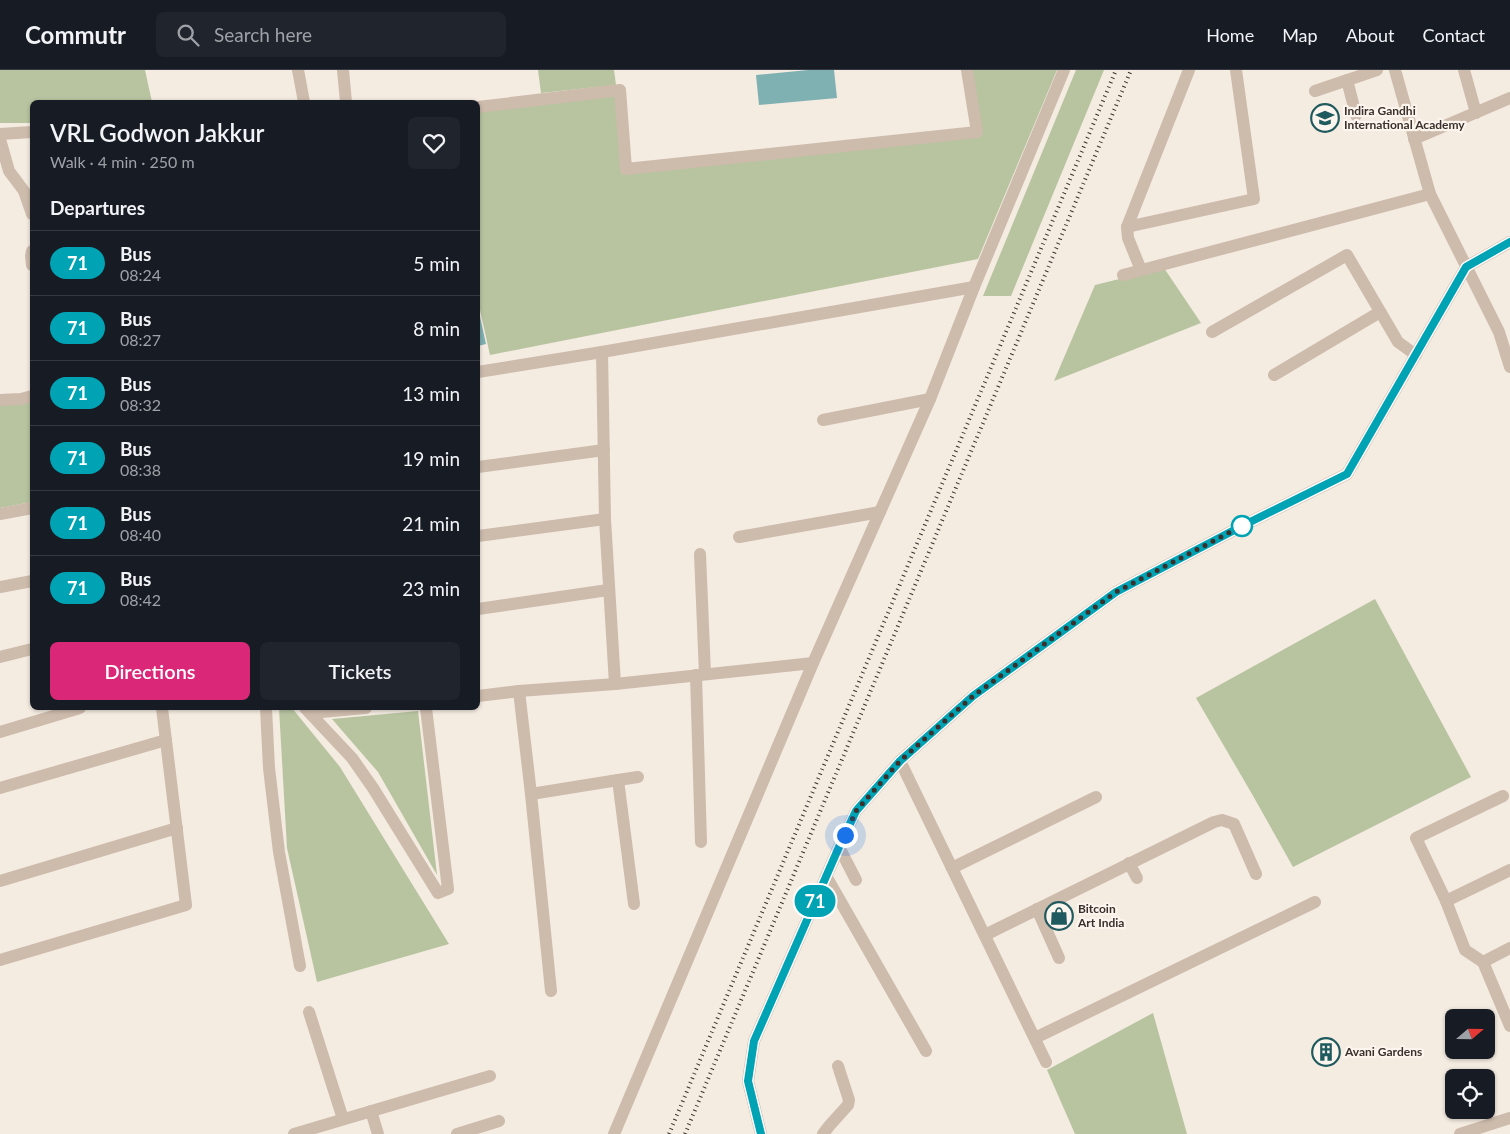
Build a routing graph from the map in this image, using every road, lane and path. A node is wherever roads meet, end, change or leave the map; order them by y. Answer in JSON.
{"nodes":[{"id":1,"x":298,"y":70,"type":"edge"},
{"id":2,"x":343,"y":70,"type":"edge"},
{"id":3,"x":967,"y":70,"type":"edge"},
{"id":4,"x":1064,"y":70,"type":"edge"},
{"id":5,"x":1189,"y":70,"type":"edge"},
{"id":6,"x":1236,"y":70,"type":"edge"},
{"id":7,"x":1377,"y":70,"type":"edge"},
{"id":8,"x":1395,"y":70,"type":"edge"},
{"id":9,"x":1464,"y":70,"type":"edge"},
{"id":10,"x":1347,"y":80,"type":"junction"},
{"id":11,"x":1315,"y":91,"type":"dead end"},
{"id":12,"x":1510,"y":98,"type":"edge"},
{"id":13,"x":304,"y":100,"type":"edge"},
{"id":14,"x":346,"y":100,"type":"edge"},
{"id":15,"x":480,"y":107,"type":"edge"},
{"id":16,"x":1476,"y":112,"type":"junction"},
{"id":17,"x":1356,"y":115,"type":"dead end"},
{"id":18,"x":30,"y":132,"type":"edge"},
{"id":19,"x":0,"y":134,"type":"edge"},
{"id":20,"x":0,"y":139,"type":"edge"},
{"id":21,"x":1414,"y":139,"type":"junction"},
{"id":22,"x":4,"y":172,"type":"edge"},
{"id":23,"x":1430,"y":194,"type":"junction"},
{"id":24,"x":30,"y":206,"type":"edge"},
{"id":25,"x":1126,"y":226,"type":"junction"},
{"id":26,"x":1510,"y":242,"type":"edge"},
{"id":27,"x":1466,"y":267,"type":"junction"},
{"id":28,"x":1141,"y":270,"type":"junction"},
{"id":29,"x":1123,"y":275,"type":"dead end"},
{"id":30,"x":974,"y":287,"type":"junction"},
{"id":31,"x":1380,"y":312,"type":"junction"},
{"id":32,"x":1212,"y":332,"type":"dead end"},
{"id":33,"x":602,"y":352,"type":"junction"},
{"id":34,"x":1416,"y":355,"type":"junction"},
{"id":35,"x":1510,"y":367,"type":"edge"},
{"id":36,"x":480,"y":372,"type":"edge"},
{"id":37,"x":1274,"y":375,"type":"dead end"},
{"id":38,"x":30,"y":397,"type":"edge"},
{"id":39,"x":930,"y":399,"type":"junction"},
{"id":40,"x":0,"y":400,"type":"edge"},
{"id":41,"x":823,"y":420,"type":"dead end"},
{"id":42,"x":604,"y":450,"type":"junction"},
{"id":43,"x":480,"y":467,"type":"edge"},
{"id":44,"x":30,"y":508,"type":"edge"},
{"id":45,"x":880,"y":512,"type":"junction"},
{"id":46,"x":0,"y":514,"type":"edge"},
{"id":47,"x":605,"y":519,"type":"junction"},
{"id":48,"x":480,"y":536,"type":"edge"},
{"id":49,"x":739,"y":537,"type":"dead end"},
{"id":50,"x":700,"y":554,"type":"dead end"},
{"id":51,"x":30,"y":582,"type":"edge"},
{"id":52,"x":0,"y":587,"type":"edge"},
{"id":53,"x":608,"y":590,"type":"junction"},
{"id":54,"x":480,"y":609,"type":"edge"},
{"id":55,"x":30,"y":650,"type":"edge"},
{"id":56,"x":0,"y":657,"type":"edge"},
{"id":57,"x":813,"y":663,"type":"junction"},
{"id":58,"x":701,"y":675,"type":"junction"},
{"id":59,"x":615,"y":684,"type":"junction"},
{"id":60,"x":519,"y":691,"type":"junction"},
{"id":61,"x":480,"y":696,"type":"edge"},
{"id":62,"x":73,"y":710,"type":"edge"},
{"id":63,"x":162,"y":710,"type":"edge"},
{"id":64,"x":266,"y":710,"type":"edge"},
{"id":65,"x":307,"y":710,"type":"edge"},
{"id":66,"x":426,"y":710,"type":"edge"},
{"id":67,"x":0,"y":732,"type":"edge"},
{"id":68,"x":166,"y":740,"type":"junction"},
{"id":69,"x":900,"y":761,"type":"junction"},
{"id":70,"x":638,"y":777,"type":"dead end"},
{"id":71,"x":618,"y":780,"type":"junction"},
{"id":72,"x":0,"y":788,"type":"edge"},
{"id":73,"x":531,"y":794,"type":"junction"},
{"id":74,"x":1503,"y":796,"type":"dead end"},
{"id":75,"x":1096,"y":797,"type":"dead end"},
{"id":76,"x":177,"y":828,"type":"junction"},
{"id":77,"x":701,"y":842,"type":"dead end"},
{"id":78,"x":839,"y":847,"type":"junction"},
{"id":79,"x":1130,"y":863,"type":"junction"},
{"id":80,"x":952,"y":868,"type":"junction"},
{"id":81,"x":1510,"y":870,"type":"edge"},
{"id":82,"x":1256,"y":874,"type":"dead end"},
{"id":83,"x":826,"y":876,"type":"junction"},
{"id":84,"x":1137,"y":878,"type":"dead end"},
{"id":85,"x":856,"y":880,"type":"dead end"},
{"id":86,"x":0,"y":881,"type":"edge"},
{"id":87,"x":1315,"y":902,"type":"dead end"},
{"id":88,"x":1446,"y":902,"type":"junction"},
{"id":89,"x":634,"y":904,"type":"dead end"},
{"id":90,"x":1037,"y":909,"type":"junction"},
{"id":91,"x":985,"y":935,"type":"junction"},
{"id":92,"x":1510,"y":948,"type":"edge"},
{"id":93,"x":1059,"y":958,"type":"dead end"},
{"id":94,"x":0,"y":960,"type":"edge"},
{"id":95,"x":1483,"y":962,"type":"junction"},
{"id":96,"x":300,"y":966,"type":"dead end"},
{"id":97,"x":551,"y":991,"type":"dead end"},
{"id":98,"x":309,"y":1012,"type":"dead end"},
{"id":99,"x":1510,"y":1026,"type":"edge"},
{"id":100,"x":1035,"y":1038,"type":"junction"},
{"id":101,"x":926,"y":1051,"type":"dead end"},
{"id":102,"x":1046,"y":1062,"type":"dead end"},
{"id":103,"x":838,"y":1066,"type":"dead end"},
{"id":104,"x":490,"y":1076,"type":"dead end"},
{"id":105,"x":371,"y":1111,"type":"junction"},
{"id":106,"x":1510,"y":1118,"type":"edge"},
{"id":107,"x":343,"y":1120,"type":"junction"},
{"id":108,"x":499,"y":1121,"type":"dead end"},
{"id":109,"x":294,"y":1134,"type":"edge"},
{"id":110,"x":378,"y":1134,"type":"edge"},
{"id":111,"x":457,"y":1134,"type":"edge"},
{"id":112,"x":614,"y":1134,"type":"edge"},
{"id":113,"x":761,"y":1134,"type":"edge"},
{"id":114,"x":823,"y":1134,"type":"edge"},
{"id":115,"x":1461,"y":1134,"type":"edge"}],
"edges":[{"from":1,"to":13,"type":"street"},
{"from":2,"to":14,"type":"street"},
{"from":3,"to":15,"type":"street"},
{"from":4,"to":30,"type":"street"},
{"from":5,"to":25,"type":"street"},
{"from":6,"to":25,"type":"street"},
{"from":7,"to":10,"type":"street"},
{"from":8,"to":21,"type":"street"},
{"from":9,"to":16,"type":"street"},
{"from":10,"to":11,"type":"street"},
{"from":10,"to":17,"type":"street"},
{"from":12,"to":16,"type":"street"},
{"from":16,"to":21,"type":"street"},
{"from":18,"to":19,"type":"street"},
{"from":20,"to":22,"type":"street"},
{"from":21,"to":23,"type":"street"},
{"from":22,"to":24,"type":"street"},
{"from":23,"to":27,"type":"street"},
{"from":23,"to":28,"type":"street"},
{"from":25,"to":28,"type":"street"},
{"from":26,"to":27,"type":"street"},
{"from":27,"to":34,"type":"street"},
{"from":27,"to":35,"type":"street"},
{"from":28,"to":29,"type":"street"},
{"from":30,"to":33,"type":"street"},
{"from":30,"to":39,"type":"street"},
{"from":31,"to":32,"type":"street"},
{"from":31,"to":34,"type":"street"},
{"from":31,"to":37,"type":"street"},
{"from":33,"to":36,"type":"street"},
{"from":33,"to":42,"type":"street"},
{"from":34,"to":69,"type":"street"},
{"from":38,"to":40,"type":"street"},
{"from":39,"to":41,"type":"street"},
{"from":39,"to":45,"type":"street"},
{"from":42,"to":43,"type":"street"},
{"from":42,"to":47,"type":"street"},
{"from":44,"to":46,"type":"street"},
{"from":45,"to":49,"type":"street"},
{"from":45,"to":57,"type":"street"},
{"from":47,"to":48,"type":"street"},
{"from":47,"to":53,"type":"street"},
{"from":50,"to":58,"type":"street"},
{"from":51,"to":52,"type":"street"},
{"from":53,"to":54,"type":"street"},
{"from":53,"to":59,"type":"street"},
{"from":55,"to":56,"type":"street"},
{"from":57,"to":58,"type":"street"},
{"from":57,"to":112,"type":"street"},
{"from":58,"to":59,"type":"street"},
{"from":58,"to":77,"type":"street"},
{"from":59,"to":60,"type":"street"},
{"from":60,"to":61,"type":"street"},
{"from":60,"to":73,"type":"street"},
{"from":62,"to":67,"type":"street"},
{"from":63,"to":68,"type":"street"},
{"from":64,"to":96,"type":"street"},
{"from":65,"to":66,"type":"street"},
{"from":68,"to":72,"type":"street"},
{"from":68,"to":76,"type":"street"},
{"from":69,"to":78,"type":"street"},
{"from":69,"to":80,"type":"street"},
{"from":70,"to":71,"type":"street"},
{"from":71,"to":73,"type":"street"},
{"from":71,"to":89,"type":"street"},
{"from":73,"to":97,"type":"street"},
{"from":74,"to":88,"type":"street"},
{"from":75,"to":80,"type":"street"},
{"from":76,"to":86,"type":"street"},
{"from":76,"to":94,"type":"street"},
{"from":78,"to":83,"type":"street"},
{"from":78,"to":85,"type":"street"},
{"from":79,"to":82,"type":"street"},
{"from":79,"to":84,"type":"street"},
{"from":79,"to":90,"type":"street"},
{"from":80,"to":91,"type":"street"},
{"from":81,"to":88,"type":"street"},
{"from":83,"to":101,"type":"street"},
{"from":83,"to":113,"type":"street"},
{"from":87,"to":100,"type":"street"},
{"from":88,"to":95,"type":"street"},
{"from":90,"to":91,"type":"street"},
{"from":90,"to":93,"type":"street"},
{"from":91,"to":100,"type":"street"},
{"from":92,"to":95,"type":"street"},
{"from":95,"to":99,"type":"street"},
{"from":98,"to":107,"type":"street"},
{"from":100,"to":102,"type":"street"},
{"from":103,"to":114,"type":"street"},
{"from":104,"to":105,"type":"street"},
{"from":105,"to":107,"type":"street"},
{"from":105,"to":110,"type":"street"},
{"from":106,"to":115,"type":"street"},
{"from":107,"to":109,"type":"street"},
{"from":108,"to":111,"type":"street"}]}
